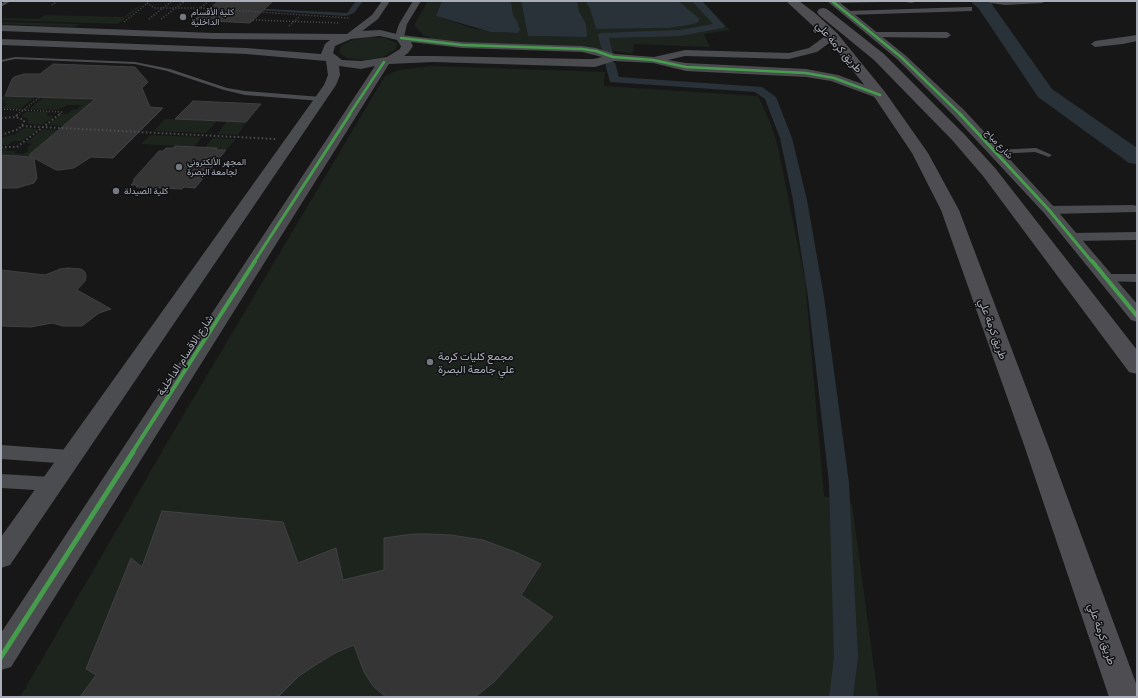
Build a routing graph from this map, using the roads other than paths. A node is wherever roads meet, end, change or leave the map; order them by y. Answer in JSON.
{"nodes":[{"id":1,"x":9,"y":1,"type":"edge"},
{"id":2,"x":386,"y":1,"type":"edge"},
{"id":3,"x":417,"y":1,"type":"edge"},
{"id":4,"x":792,"y":1,"type":"edge"},
{"id":5,"x":809,"y":1,"type":"edge"},
{"id":6,"x":885,"y":1,"type":"edge"},
{"id":7,"x":902,"y":1,"type":"edge"},
{"id":8,"x":993,"y":1,"type":"edge"},
{"id":9,"x":1042,"y":1,"type":"edge"},
{"id":10,"x":833,"y":2,"type":"edge"},
{"id":11,"x":912,"y":2,"type":"dead end"},
{"id":12,"x":1,"y":6,"type":"edge"},
{"id":13,"x":969,"y":9,"type":"dead end"},
{"id":14,"x":847,"y":13,"type":"junction"},
{"id":15,"x":1,"y":28,"type":"edge"},
{"id":16,"x":873,"y":33,"type":"junction"},
{"id":17,"x":841,"y":35,"type":"junction"},
{"id":18,"x":947,"y":35,"type":"dead end"},
{"id":19,"x":348,"y":36,"type":"junction"},
{"id":20,"x":401,"y":38,"type":"junction"},
{"id":21,"x":1137,"y":38,"type":"edge"},
{"id":22,"x":1,"y":42,"type":"edge"},
{"id":23,"x":1095,"y":44,"type":"dead end"},
{"id":24,"x":613,"y":57,"type":"junction"},
{"id":25,"x":331,"y":59,"type":"junction"},
{"id":26,"x":653,"y":60,"type":"junction"},
{"id":27,"x":1,"y":61,"type":"edge"},
{"id":28,"x":387,"y":61,"type":"junction"},
{"id":29,"x":880,"y":95,"type":"junction"},
{"id":30,"x":321,"y":99,"type":"junction"},
{"id":31,"x":996,"y":152,"type":"junction"},
{"id":32,"x":1049,"y":155,"type":"dead end"},
{"id":33,"x":1133,"y":209,"type":"dead end"},
{"id":34,"x":1049,"y":210,"type":"junction"},
{"id":35,"x":1137,"y":236,"type":"edge"},
{"id":36,"x":1072,"y":237,"type":"junction"},
{"id":37,"x":1106,"y":278,"type":"junction"},
{"id":38,"x":1137,"y":278,"type":"edge"},
{"id":39,"x":1135,"y":311,"type":"edge"},
{"id":40,"x":1137,"y":366,"type":"edge"},
{"id":41,"x":1,"y":452,"type":"edge"},
{"id":42,"x":70,"y":457,"type":"junction"},
{"id":43,"x":1,"y":481,"type":"edge"},
{"id":44,"x":51,"y":484,"type":"junction"},
{"id":45,"x":1,"y":557,"type":"edge"},
{"id":46,"x":1,"y":657,"type":"edge"},
{"id":47,"x":1124,"y":697,"type":"edge"}],
"edges":[{"from":1,"to":12,"type":"lane"},
{"from":2,"to":19,"type":"street"},
{"from":3,"to":20,"type":"street"},
{"from":4,"to":17,"type":"highway","name":"طريق كرمة علي"},
{"from":5,"to":17,"type":"highway","name":"طريق كرمة علي"},
{"from":6,"to":10,"type":"lane"},
{"from":7,"to":11,"type":"lane"},
{"from":8,"to":9,"type":"street"},
{"from":10,"to":14,"type":"street","name":"شارع مياح"},
{"from":13,"to":14,"type":"street"},
{"from":14,"to":16,"type":"street","name":"شارع مياح"},
{"from":15,"to":19,"type":"street"},
{"from":16,"to":17,"type":"highway"},
{"from":16,"to":18,"type":"street"},
{"from":16,"to":31,"type":"street","name":"شارع مياح"},
{"from":17,"to":26,"type":"street"},
{"from":17,"to":29,"type":"highway","name":"طريق كرمة علي"},
{"from":17,"to":40,"type":"highway","name":"طريق كرمة علي"},
{"from":19,"to":20,"type":"street"},
{"from":19,"to":25,"type":"street"},
{"from":20,"to":24,"type":"street"},
{"from":20,"to":28,"type":"street"},
{"from":21,"to":23,"type":"street"},
{"from":22,"to":25,"type":"street"},
{"from":24,"to":26,"type":"street"},
{"from":24,"to":28,"type":"street"},
{"from":25,"to":28,"type":"street"},
{"from":25,"to":30,"type":"street"},
{"from":26,"to":29,"type":"street"},
{"from":27,"to":30,"type":"lane"},
{"from":28,"to":46,"type":"street","name":"شارع الاقسام الداخلية"},
{"from":29,"to":47,"type":"highway","name":"طريق كرمة علي"},
{"from":30,"to":42,"type":"street"},
{"from":31,"to":32,"type":"lane"},
{"from":31,"to":34,"type":"street","name":"شارع مياح"},
{"from":33,"to":34,"type":"street"},
{"from":34,"to":36,"type":"street","name":"شارع مياح"},
{"from":35,"to":36,"type":"street"},
{"from":36,"to":37,"type":"street","name":"شارع مياح"},
{"from":37,"to":38,"type":"street"},
{"from":37,"to":39,"type":"street","name":"شارع مياح"},
{"from":41,"to":42,"type":"street"},
{"from":42,"to":44,"type":"street"},
{"from":43,"to":44,"type":"street"},
{"from":44,"to":45,"type":"street"}]}
